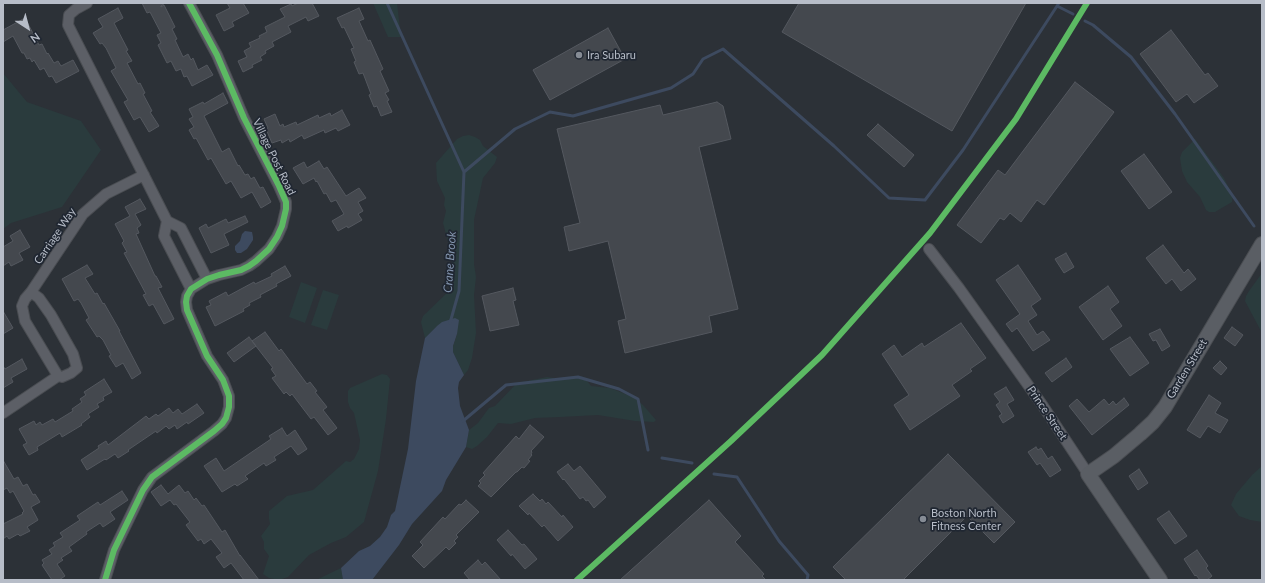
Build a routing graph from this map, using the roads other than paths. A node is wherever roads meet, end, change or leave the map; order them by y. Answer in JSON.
{"nodes":[{"id":1,"x":88,"y":3,"type":"edge"},
{"id":2,"x":189,"y":3,"type":"edge"},
{"id":3,"x":144,"y":175,"type":"junction"},
{"id":4,"x":167,"y":221,"type":"junction"},
{"id":5,"x":1262,"y":244,"type":"edge"},
{"id":6,"x":929,"y":249,"type":"dead end"},
{"id":7,"x":207,"y":279,"type":"junction"},
{"id":8,"x":191,"y":289,"type":"junction"},
{"id":9,"x":31,"y":292,"type":"junction"},
{"id":10,"x":58,"y":376,"type":"junction"},
{"id":11,"x":3,"y":413,"type":"edge"},
{"id":12,"x":1088,"y":474,"type":"junction"},
{"id":13,"x":105,"y":580,"type":"edge"},
{"id":14,"x":1160,"y":580,"type":"edge"}],
"edges":[{"from":1,"to":3,"type":"street"},
{"from":2,"to":7,"type":"street","name":"Village Post Road"},
{"from":3,"to":4,"type":"street"},
{"from":3,"to":9,"type":"street","name":"Carriage Way"},
{"from":4,"to":7,"type":"street"},
{"from":4,"to":8,"type":"street"},
{"from":5,"to":12,"type":"main road","name":"Garden Street"},
{"from":6,"to":12,"type":"street","name":"Prince Street"},
{"from":7,"to":8,"type":"street","name":"Village Post Road"},
{"from":8,"to":13,"type":"street"},
{"from":9,"to":10,"type":"street","name":"Carriage Way"},
{"from":9,"to":10,"type":"street"},
{"from":10,"to":11,"type":"street"},
{"from":12,"to":14,"type":"main road","name":"Prince Street"}]}
